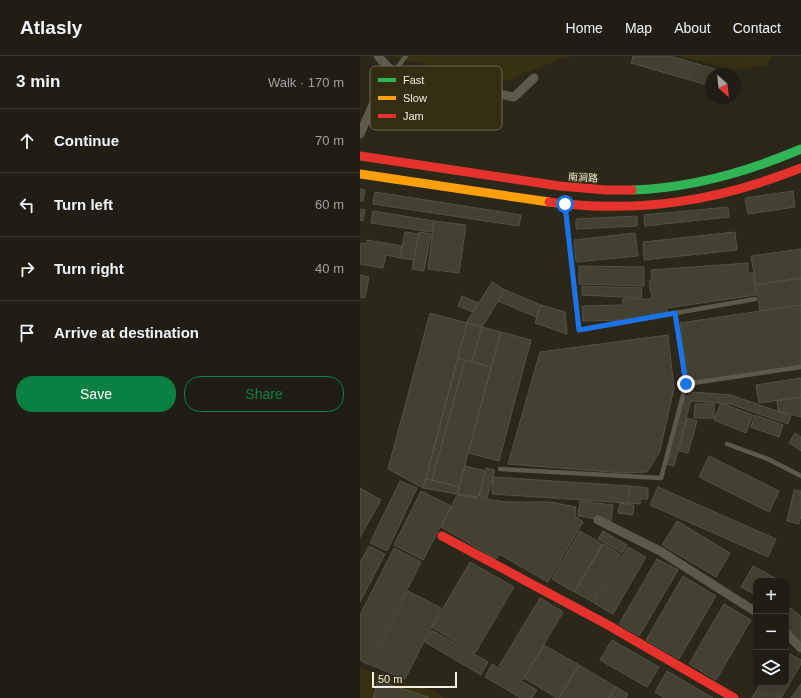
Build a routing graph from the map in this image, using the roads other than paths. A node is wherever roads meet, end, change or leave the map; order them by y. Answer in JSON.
{"nodes":[{"id":1,"x":378,"y":56,"type":"edge"},
{"id":2,"x":406,"y":56,"type":"edge"},
{"id":3,"x":387,"y":66,"type":"edge"},
{"id":4,"x":398,"y":66,"type":"edge"},
{"id":5,"x":534,"y":78,"type":"dead end"},
{"id":6,"x":502,"y":95,"type":"edge"},
{"id":7,"x":370,"y":112,"type":"edge"},
{"id":8,"x":360,"y":134,"type":"edge"},
{"id":9,"x":801,"y":149,"type":"edge"},
{"id":10,"x":360,"y":156,"type":"edge"},
{"id":11,"x":801,"y":168,"type":"edge"},
{"id":12,"x":360,"y":174,"type":"edge"},
{"id":13,"x":565,"y":204,"type":"junction"},
{"id":14,"x":754,"y":299,"type":"dead end"},
{"id":15,"x":675,"y":313,"type":"junction"},
{"id":16,"x":801,"y":367,"type":"edge"},
{"id":17,"x":686,"y":384,"type":"junction"},
{"id":18,"x":727,"y":444,"type":"dead end"},
{"id":19,"x":500,"y":469,"type":"dead end"},
{"id":20,"x":801,"y":476,"type":"edge"},
{"id":21,"x":598,"y":520,"type":"dead end"},
{"id":22,"x":442,"y":536,"type":"dead end"},
{"id":23,"x":753,"y":610,"type":"edge"},
{"id":24,"x":789,"y":636,"type":"edge"},
{"id":25,"x":801,"y":648,"type":"edge"},
{"id":26,"x":734,"y":698,"type":"edge"}],
"edges":[{"from":1,"to":3,"type":"street"},
{"from":2,"to":4,"type":"lane"},
{"from":5,"to":6,"type":"street"},
{"from":7,"to":8,"type":"street"},
{"from":9,"to":10,"type":"main road","name":"南涧路"},
{"from":11,"to":13,"type":"main road"},
{"from":12,"to":13,"type":"main road"},
{"from":13,"to":15,"type":"lane"},
{"from":14,"to":15,"type":"lane"},
{"from":15,"to":17,"type":"lane"},
{"from":16,"to":17,"type":"lane"},
{"from":17,"to":19,"type":"lane"},
{"from":18,"to":20,"type":"lane"},
{"from":21,"to":23,"type":"street"},
{"from":22,"to":26,"type":"main road"},
{"from":24,"to":25,"type":"street"}]}
